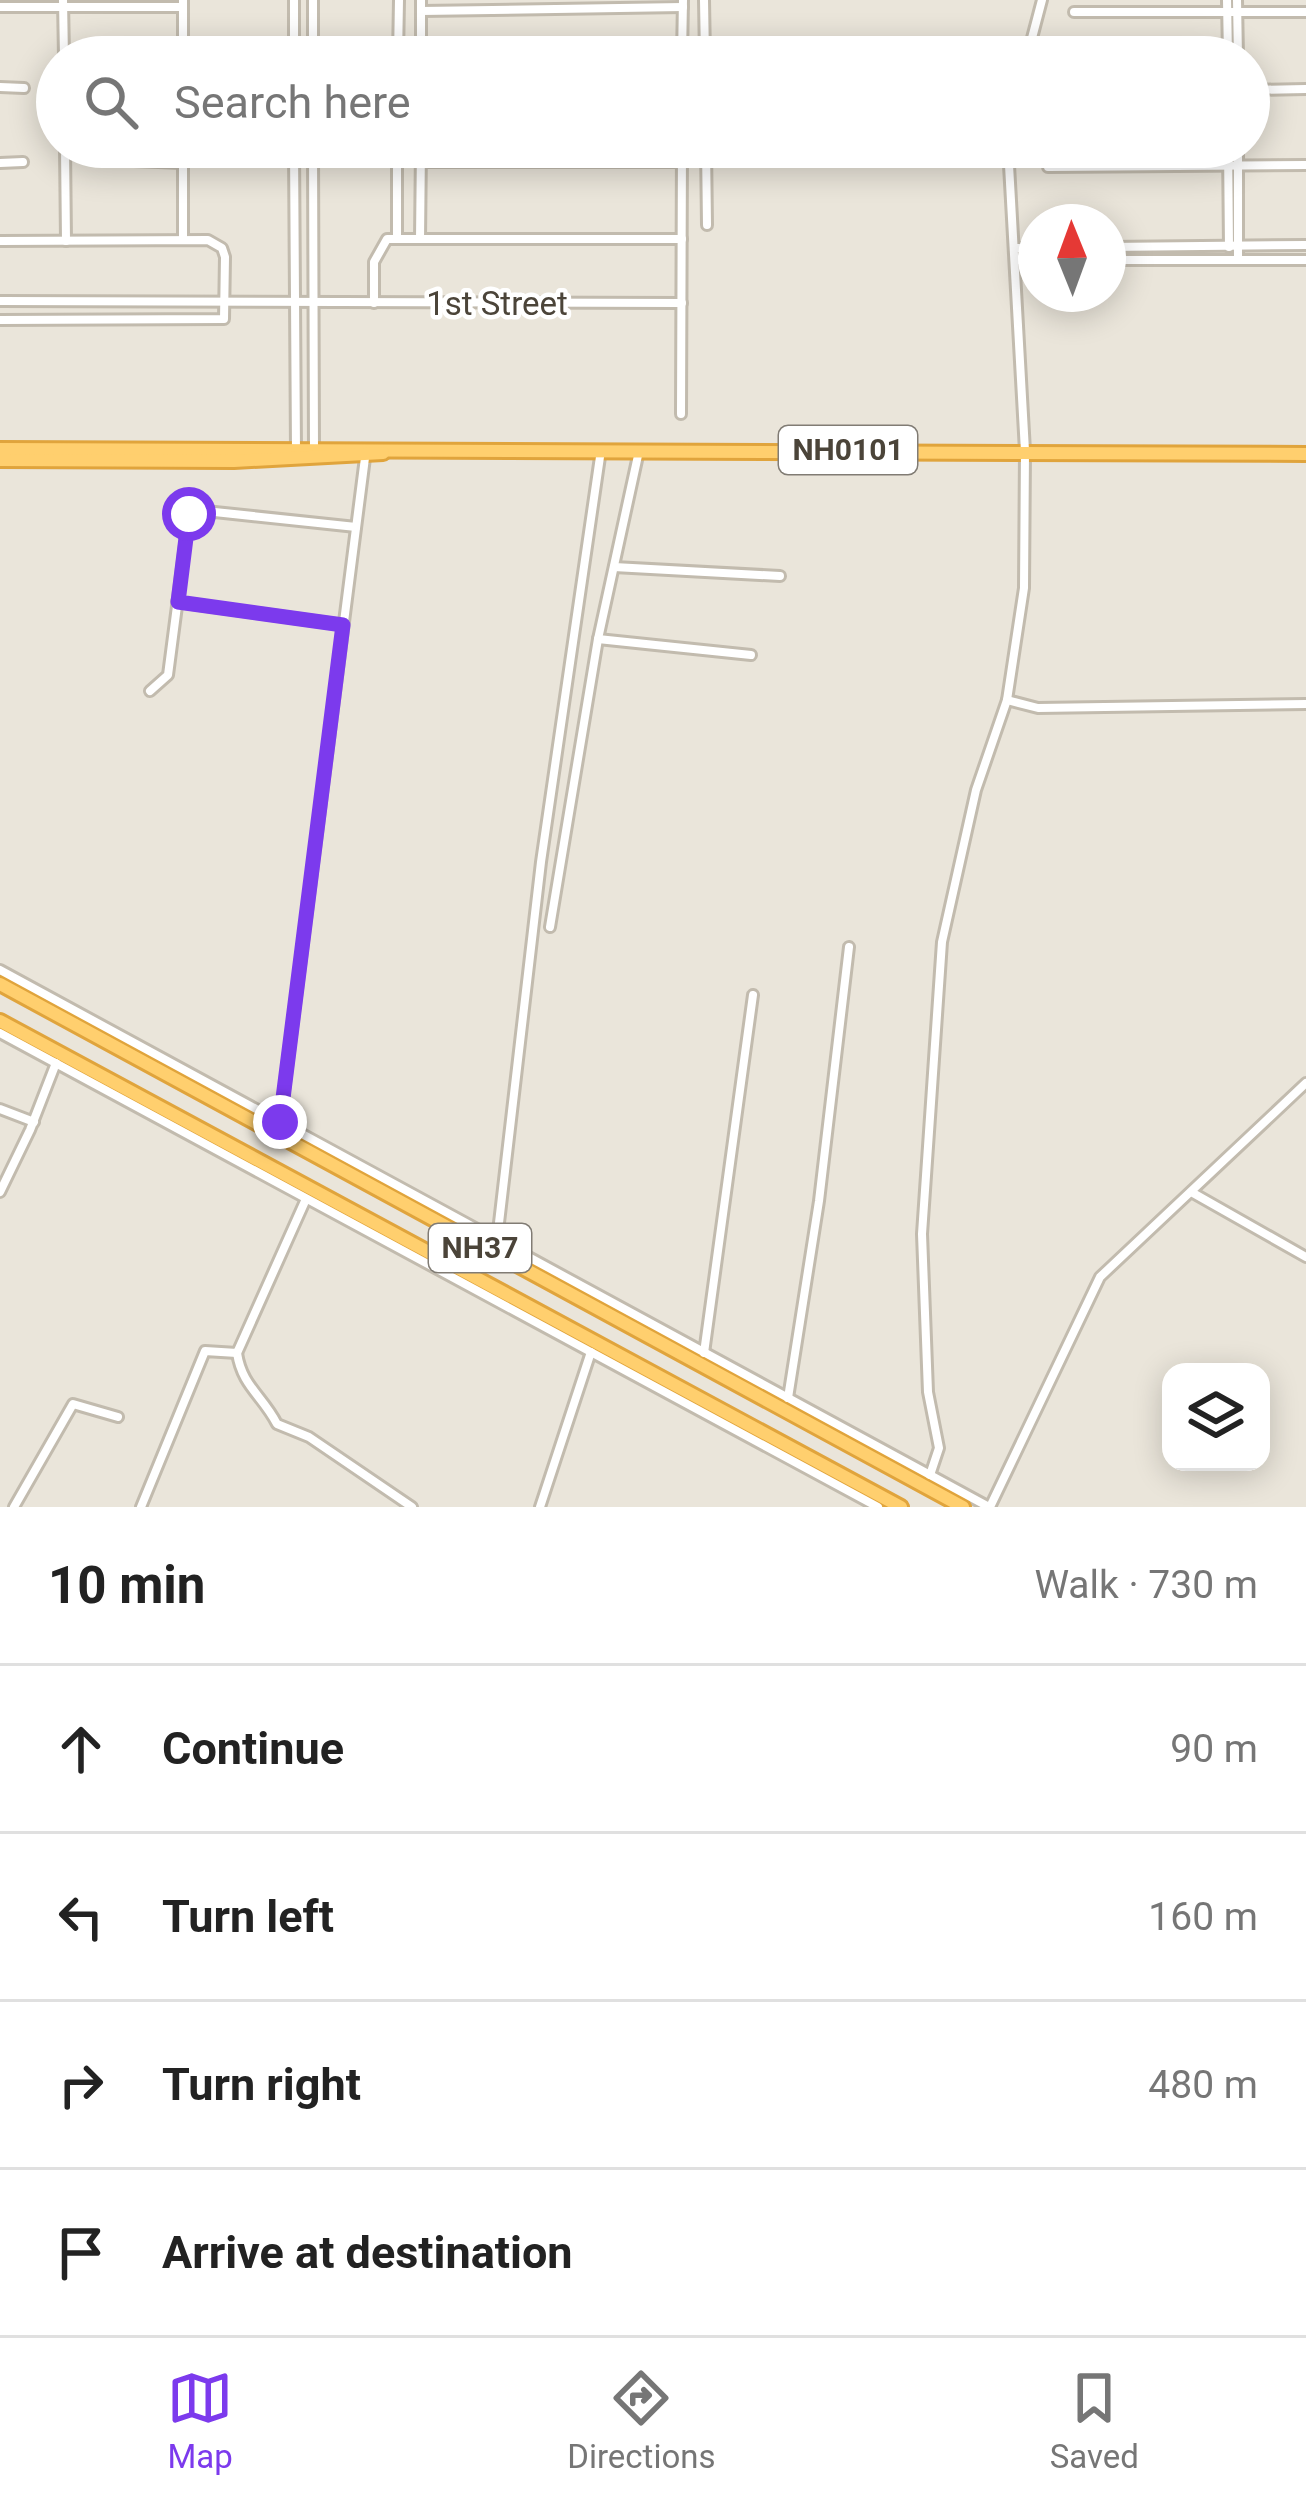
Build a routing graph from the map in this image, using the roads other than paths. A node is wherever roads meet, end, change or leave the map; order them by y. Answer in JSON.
{"nodes":[{"id":1,"x":294,"y":0,"type":"edge"},
{"id":2,"x":313,"y":0,"type":"edge"},
{"id":3,"x":399,"y":0,"type":"edge"},
{"id":4,"x":704,"y":0,"type":"edge"},
{"id":5,"x":1042,"y":0,"type":"edge"},
{"id":6,"x":1227,"y":0,"type":"edge"},
{"id":7,"x":1238,"y":0,"type":"edge"},
{"id":8,"x":63,"y":3,"type":"edge"},
{"id":9,"x":183,"y":3,"type":"edge"},
{"id":10,"x":682,"y":4,"type":"edge"},
{"id":11,"x":421,"y":6,"type":"edge"},
{"id":12,"x":0,"y":7,"type":"edge"},
{"id":13,"x":1074,"y":12,"type":"dead end"},
{"id":14,"x":1232,"y":13,"type":"junction"},
{"id":15,"x":1306,"y":13,"type":"edge"},
{"id":16,"x":64,"y":36,"type":"edge"},
{"id":17,"x":183,"y":36,"type":"edge"},
{"id":18,"x":294,"y":36,"type":"edge"},
{"id":19,"x":313,"y":36,"type":"edge"},
{"id":20,"x":398,"y":36,"type":"edge"},
{"id":21,"x":682,"y":36,"type":"edge"},
{"id":22,"x":705,"y":36,"type":"edge"},
{"id":23,"x":1033,"y":36,"type":"edge"},
{"id":24,"x":1230,"y":36,"type":"edge"},
{"id":25,"x":1235,"y":36,"type":"edge"},
{"id":26,"x":0,"y":87,"type":"edge"},
{"id":27,"x":24,"y":88,"type":"dead end"},
{"id":28,"x":1306,"y":89,"type":"edge"},
{"id":29,"x":1270,"y":90,"type":"edge"},
{"id":30,"x":23,"y":162,"type":"dead end"},
{"id":31,"x":0,"y":163,"type":"edge"},
{"id":32,"x":1270,"y":165,"type":"edge"},
{"id":33,"x":1306,"y":165,"type":"edge"},
{"id":34,"x":65,"y":168,"type":"edge"},
{"id":35,"x":183,"y":168,"type":"edge"},
{"id":36,"x":294,"y":168,"type":"edge"},
{"id":37,"x":313,"y":168,"type":"edge"},
{"id":38,"x":398,"y":168,"type":"edge"},
{"id":39,"x":421,"y":168,"type":"edge"},
{"id":40,"x":682,"y":168,"type":"edge"},
{"id":41,"x":706,"y":168,"type":"edge"},
{"id":42,"x":1010,"y":168,"type":"edge"},
{"id":43,"x":1233,"y":168,"type":"edge"},
{"id":44,"x":707,"y":225,"type":"dead end"},
{"id":45,"x":397,"y":239,"type":"junction"},
{"id":46,"x":420,"y":239,"type":"junction"},
{"id":47,"x":682,"y":239,"type":"junction"},
{"id":48,"x":183,"y":240,"type":"junction"},
{"id":49,"x":0,"y":241,"type":"edge"},
{"id":50,"x":66,"y":241,"type":"junction"},
{"id":51,"x":1233,"y":245,"type":"junction"},
{"id":52,"x":1306,"y":245,"type":"edge"},
{"id":53,"x":1126,"y":247,"type":"edge"},
{"id":54,"x":1016,"y":248,"type":"joint"},
{"id":55,"x":1017,"y":260,"type":"joint"},
{"id":56,"x":1126,"y":260,"type":"edge"},
{"id":57,"x":1233,"y":260,"type":"junction"},
{"id":58,"x":1306,"y":260,"type":"edge"},
{"id":59,"x":0,"y":302,"type":"edge"},
{"id":60,"x":225,"y":302,"type":"junction"},
{"id":61,"x":295,"y":302,"type":"junction"},
{"id":62,"x":313,"y":302,"type":"junction"},
{"id":63,"x":682,"y":302,"type":"junction"},
{"id":64,"x":374,"y":303,"type":"junction"},
{"id":65,"x":0,"y":320,"type":"edge"},
{"id":66,"x":681,"y":414,"type":"dead end"},
{"id":67,"x":0,"y":449,"type":"edge"},
{"id":68,"x":602,"y":449,"type":"junction"},
{"id":69,"x":640,"y":449,"type":"junction"},
{"id":70,"x":1025,"y":451,"type":"junction"},
{"id":71,"x":366,"y":453,"type":"junction"},
{"id":72,"x":296,"y":454,"type":"junction"},
{"id":73,"x":314,"y":454,"type":"junction"},
{"id":74,"x":1306,"y":454,"type":"edge"},
{"id":75,"x":0,"y":460,"type":"edge"},
{"id":76,"x":356,"y":527,"type":"junction"},
{"id":77,"x":614,"y":566,"type":"junction"},
{"id":78,"x":780,"y":576,"type":"dead end"},
{"id":79,"x":178,"y":602,"type":"junction"},
{"id":80,"x":343,"y":625,"type":"junction"},
{"id":81,"x":598,"y":639,"type":"junction"},
{"id":82,"x":752,"y":655,"type":"dead end"},
{"id":83,"x":150,"y":691,"type":"dead end"},
{"id":84,"x":1007,"y":700,"type":"junction"},
{"id":85,"x":1306,"y":704,"type":"edge"},
{"id":86,"x":550,"y":927,"type":"dead end"},
{"id":87,"x":850,"y":946,"type":"dead end"},
{"id":88,"x":0,"y":970,"type":"edge"},
{"id":89,"x":0,"y":984,"type":"edge"},
{"id":90,"x":753,"y":995,"type":"dead end"},
{"id":91,"x":0,"y":1021,"type":"edge"},
{"id":92,"x":0,"y":1033,"type":"edge"},
{"id":93,"x":56,"y":1063,"type":"junction"},
{"id":94,"x":1306,"y":1083,"type":"edge"},
{"id":95,"x":0,"y":1109,"type":"edge"},
{"id":96,"x":34,"y":1122,"type":"junction"},
{"id":97,"x":280,"y":1122,"type":"junction"},
{"id":98,"x":0,"y":1192,"type":"edge"},
{"id":99,"x":1193,"y":1193,"type":"junction"},
{"id":100,"x":306,"y":1199,"type":"junction"},
{"id":101,"x":497,"y":1240,"type":"junction"},
{"id":102,"x":1306,"y":1258,"type":"edge"},
{"id":103,"x":591,"y":1352,"type":"junction"},
{"id":104,"x":237,"y":1353,"type":"junction"},
{"id":105,"x":704,"y":1353,"type":"junction"},
{"id":106,"x":788,"y":1398,"type":"junction"},
{"id":107,"x":118,"y":1417,"type":"dead end"},
{"id":108,"x":930,"y":1475,"type":"junction"},
{"id":109,"x":14,"y":1507,"type":"edge"},
{"id":110,"x":141,"y":1507,"type":"edge"},
{"id":111,"x":412,"y":1507,"type":"edge"},
{"id":112,"x":540,"y":1507,"type":"edge"},
{"id":113,"x":878,"y":1507,"type":"edge"},
{"id":114,"x":901,"y":1507,"type":"edge"},
{"id":115,"x":963,"y":1507,"type":"edge"},
{"id":116,"x":990,"y":1507,"type":"edge"}],
"edges":[{"from":1,"to":18,"type":"street"},
{"from":2,"to":19,"type":"street"},
{"from":3,"to":20,"type":"street"},
{"from":4,"to":22,"type":"street"},
{"from":5,"to":23,"type":"street"},
{"from":6,"to":14,"type":"street"},
{"from":7,"to":14,"type":"street"},
{"from":8,"to":9,"type":"street"},
{"from":8,"to":12,"type":"street"},
{"from":8,"to":16,"type":"street"},
{"from":9,"to":17,"type":"street"},
{"from":10,"to":11,"type":"street"},
{"from":10,"to":21,"type":"street"},
{"from":13,"to":14,"type":"street"},
{"from":14,"to":15,"type":"street"},
{"from":14,"to":24,"type":"street"},
{"from":14,"to":25,"type":"street"},
{"from":26,"to":27,"type":"street"},
{"from":28,"to":29,"type":"street"},
{"from":30,"to":31,"type":"street"},
{"from":32,"to":33,"type":"street"},
{"from":34,"to":50,"type":"street"},
{"from":35,"to":48,"type":"street"},
{"from":36,"to":61,"type":"street"},
{"from":37,"to":62,"type":"street"},
{"from":38,"to":45,"type":"street"},
{"from":39,"to":46,"type":"street"},
{"from":40,"to":47,"type":"street"},
{"from":41,"to":44,"type":"street"},
{"from":42,"to":54,"type":"street"},
{"from":43,"to":51,"type":"street"},
{"from":45,"to":46,"type":"street"},
{"from":45,"to":64,"type":"street"},
{"from":46,"to":47,"type":"street"},
{"from":47,"to":63,"type":"street"},
{"from":48,"to":50,"type":"street"},
{"from":48,"to":60,"type":"street"},
{"from":49,"to":50,"type":"street"},
{"from":51,"to":52,"type":"street"},
{"from":51,"to":53,"type":"street"},
{"from":51,"to":57,"type":"street"},
{"from":54,"to":55,"type":"street"},
{"from":55,"to":70,"type":"street"},
{"from":56,"to":57,"type":"street"},
{"from":57,"to":58,"type":"street"},
{"from":59,"to":60,"type":"street","name":"1st Street"},
{"from":60,"to":61,"type":"street","name":"1st Street"},
{"from":60,"to":65,"type":"street"},
{"from":61,"to":62,"type":"street","name":"1st Street"},
{"from":61,"to":72,"type":"street"},
{"from":62,"to":64,"type":"street","name":"1st Street"},
{"from":62,"to":73,"type":"street"},
{"from":63,"to":64,"type":"street","name":"1st Street"},
{"from":63,"to":66,"type":"street"},
{"from":67,"to":72,"type":"highway","number":"NH0101"},
{"from":68,"to":69,"type":"highway","number":"NH0101"},
{"from":68,"to":71,"type":"highway","number":"NH0101"},
{"from":68,"to":101,"type":"street"},
{"from":69,"to":70,"type":"highway","number":"NH0101"},
{"from":69,"to":77,"type":"street"},
{"from":70,"to":74,"type":"highway","number":"NH0101"},
{"from":70,"to":84,"type":"street"},
{"from":71,"to":73,"type":"highway","number":"NH0101"},
{"from":71,"to":76,"type":"street"},
{"from":72,"to":73,"type":"highway","number":"NH0101"},
{"from":72,"to":75,"type":"highway","number":"NH0101"},
{"from":76,"to":79,"type":"street"},
{"from":76,"to":80,"type":"street"},
{"from":77,"to":78,"type":"street"},
{"from":77,"to":81,"type":"street"},
{"from":79,"to":80,"type":"street"},
{"from":79,"to":83,"type":"street"},
{"from":80,"to":97,"type":"street"},
{"from":81,"to":82,"type":"street"},
{"from":81,"to":86,"type":"street"},
{"from":84,"to":85,"type":"street"},
{"from":84,"to":108,"type":"street"},
{"from":87,"to":106,"type":"street"},
{"from":88,"to":97,"type":"street"},
{"from":89,"to":115,"type":"highway","number":"NH37"},
{"from":90,"to":105,"type":"street"},
{"from":91,"to":114,"type":"highway","number":"NH37"},
{"from":92,"to":93,"type":"street"},
{"from":93,"to":96,"type":"street"},
{"from":93,"to":100,"type":"street"},
{"from":94,"to":99,"type":"street"},
{"from":95,"to":96,"type":"street"},
{"from":96,"to":98,"type":"street"},
{"from":97,"to":101,"type":"street"},
{"from":99,"to":102,"type":"street"},
{"from":99,"to":116,"type":"street"},
{"from":100,"to":103,"type":"street"},
{"from":100,"to":104,"type":"street"},
{"from":101,"to":105,"type":"street"},
{"from":103,"to":112,"type":"street"},
{"from":103,"to":113,"type":"street"},
{"from":104,"to":110,"type":"street"},
{"from":104,"to":111,"type":"street"},
{"from":105,"to":106,"type":"street"},
{"from":106,"to":108,"type":"street"},
{"from":107,"to":109,"type":"street"},
{"from":108,"to":116,"type":"street"}]}
